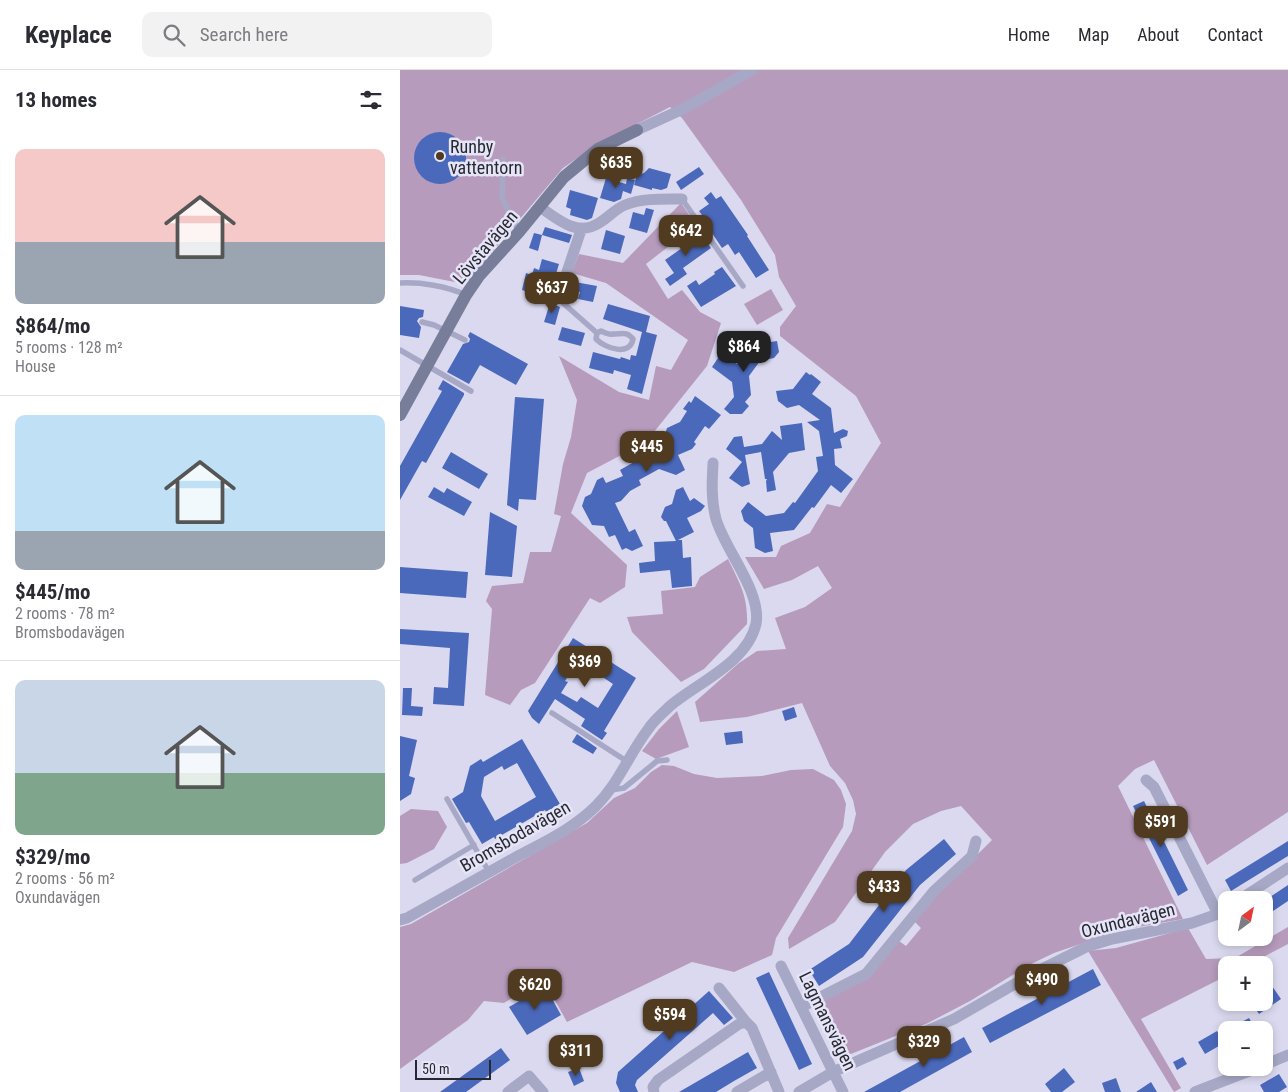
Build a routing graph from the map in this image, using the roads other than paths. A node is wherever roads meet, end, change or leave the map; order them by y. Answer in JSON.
{"nodes":[{"id":1,"x":752,"y":70,"type":"edge"},
{"id":2,"x":637,"y":130,"type":"joint"},
{"id":3,"x":503,"y":159,"type":"dead end"},
{"id":4,"x":682,"y":199,"type":"joint"},
{"id":5,"x":540,"y":207,"type":"junction"},
{"id":6,"x":581,"y":230,"type":"junction"},
{"id":7,"x":520,"y":232,"type":"junction"},
{"id":8,"x":400,"y":283,"type":"edge"},
{"id":9,"x":743,"y":286,"type":"dead end"},
{"id":10,"x":466,"y":295,"type":"junction"},
{"id":11,"x":559,"y":296,"type":"joint"},
{"id":12,"x":422,"y":322,"type":"dead end"},
{"id":13,"x":446,"y":330,"type":"junction"},
{"id":14,"x":597,"y":333,"type":"junction"},
{"id":15,"x":465,"y":340,"type":"dead end"},
{"id":16,"x":400,"y":350,"type":"edge"},
{"id":17,"x":428,"y":366,"type":"junction"},
{"id":18,"x":471,"y":391,"type":"dead end"},
{"id":19,"x":400,"y":415,"type":"edge"},
{"id":20,"x":713,"y":463,"type":"dead end"},
{"id":21,"x":552,"y":713,"type":"dead end"},
{"id":22,"x":667,"y":760,"type":"dead end"},
{"id":23,"x":628,"y":762,"type":"junction"},
{"id":24,"x":1146,"y":780,"type":"dead end"},
{"id":25,"x":611,"y":790,"type":"junction"},
{"id":26,"x":447,"y":799,"type":"dead end"},
{"id":27,"x":976,"y":840,"type":"dead end"},
{"id":28,"x":474,"y":846,"type":"junction"},
{"id":29,"x":1288,"y":868,"type":"edge"},
{"id":30,"x":489,"y":872,"type":"junction"},
{"id":31,"x":416,"y":880,"type":"dead end"},
{"id":32,"x":1253,"y":891,"type":"edge"},
{"id":33,"x":1218,"y":904,"type":"edge"},
{"id":34,"x":1218,"y":913,"type":"edge"},
{"id":35,"x":400,"y":920,"type":"edge"},
{"id":36,"x":781,"y":966,"type":"dead end"},
{"id":37,"x":719,"y":988,"type":"dead end"},
{"id":38,"x":801,"y":1007,"type":"junction"},
{"id":39,"x":746,"y":1022,"type":"junction"},
{"id":40,"x":1288,"y":1055,"type":"edge"},
{"id":41,"x":1273,"y":1061,"type":"edge"},
{"id":42,"x":771,"y":1072,"type":"junction"},
{"id":43,"x":833,"y":1072,"type":"junction"},
{"id":44,"x":1236,"y":1076,"type":"edge"},
{"id":45,"x":508,"y":1092,"type":"edge"},
{"id":46,"x":543,"y":1092,"type":"edge"},
{"id":47,"x":654,"y":1092,"type":"edge"},
{"id":48,"x":736,"y":1092,"type":"edge"},
{"id":49,"x":779,"y":1092,"type":"edge"},
{"id":50,"x":799,"y":1092,"type":"edge"},
{"id":51,"x":843,"y":1092,"type":"edge"},
{"id":52,"x":1195,"y":1092,"type":"edge"}],
"edges":[{"from":1,"to":2,"type":"street","name":"Lövstavägen"},
{"from":2,"to":5,"type":"street","name":"Lövstavägen"},
{"from":3,"to":7,"type":"lane"},
{"from":4,"to":6,"type":"street"},
{"from":4,"to":9,"type":"lane"},
{"from":5,"to":6,"type":"street","name":"Lövstavägen"},
{"from":5,"to":7,"type":"street","name":"Lövstavägen"},
{"from":6,"to":11,"type":"street"},
{"from":7,"to":10,"type":"street","name":"Lövstavägen"},
{"from":8,"to":10,"type":"lane"},
{"from":10,"to":13,"type":"street","name":"Lövstavägen"},
{"from":11,"to":14,"type":"lane"},
{"from":12,"to":13,"type":"lane"},
{"from":13,"to":15,"type":"lane"},
{"from":13,"to":17,"type":"street","name":"Lövstavägen"},
{"from":14,"to":14,"type":"lane"},
{"from":16,"to":17,"type":"lane"},
{"from":17,"to":18,"type":"lane"},
{"from":17,"to":19,"type":"street","name":"Lövstavägen"},
{"from":20,"to":23,"type":"street","name":"Bromsbodavägen"},
{"from":21,"to":23,"type":"lane"},
{"from":22,"to":25,"type":"lane"},
{"from":23,"to":25,"type":"street","name":"Bromsbodavägen"},
{"from":24,"to":33,"type":"street"},
{"from":25,"to":30,"type":"street","name":"Bromsbodavägen"},
{"from":26,"to":28,"type":"lane"},
{"from":27,"to":38,"type":"street"},
{"from":28,"to":30,"type":"lane"},
{"from":28,"to":31,"type":"lane"},
{"from":29,"to":32,"type":"street"},
{"from":30,"to":35,"type":"street","name":"Bromsbodavägen"},
{"from":34,"to":43,"type":"street","name":"Oxundavägen"},
{"from":36,"to":38,"type":"street","name":"Lagmansvägen"},
{"from":37,"to":39,"type":"street"},
{"from":38,"to":43,"type":"street","name":"Lagmansvägen"},
{"from":39,"to":42,"type":"street"},
{"from":39,"to":47,"type":"street"},
{"from":40,"to":41,"type":"street"},
{"from":42,"to":48,"type":"street"},
{"from":42,"to":49,"type":"street"},
{"from":43,"to":50,"type":"street","name":"Oxundavägen"},
{"from":43,"to":51,"type":"street","name":"Lagmansvägen"},
{"from":44,"to":52,"type":"street"},
{"from":45,"to":46,"type":"street"}]}
